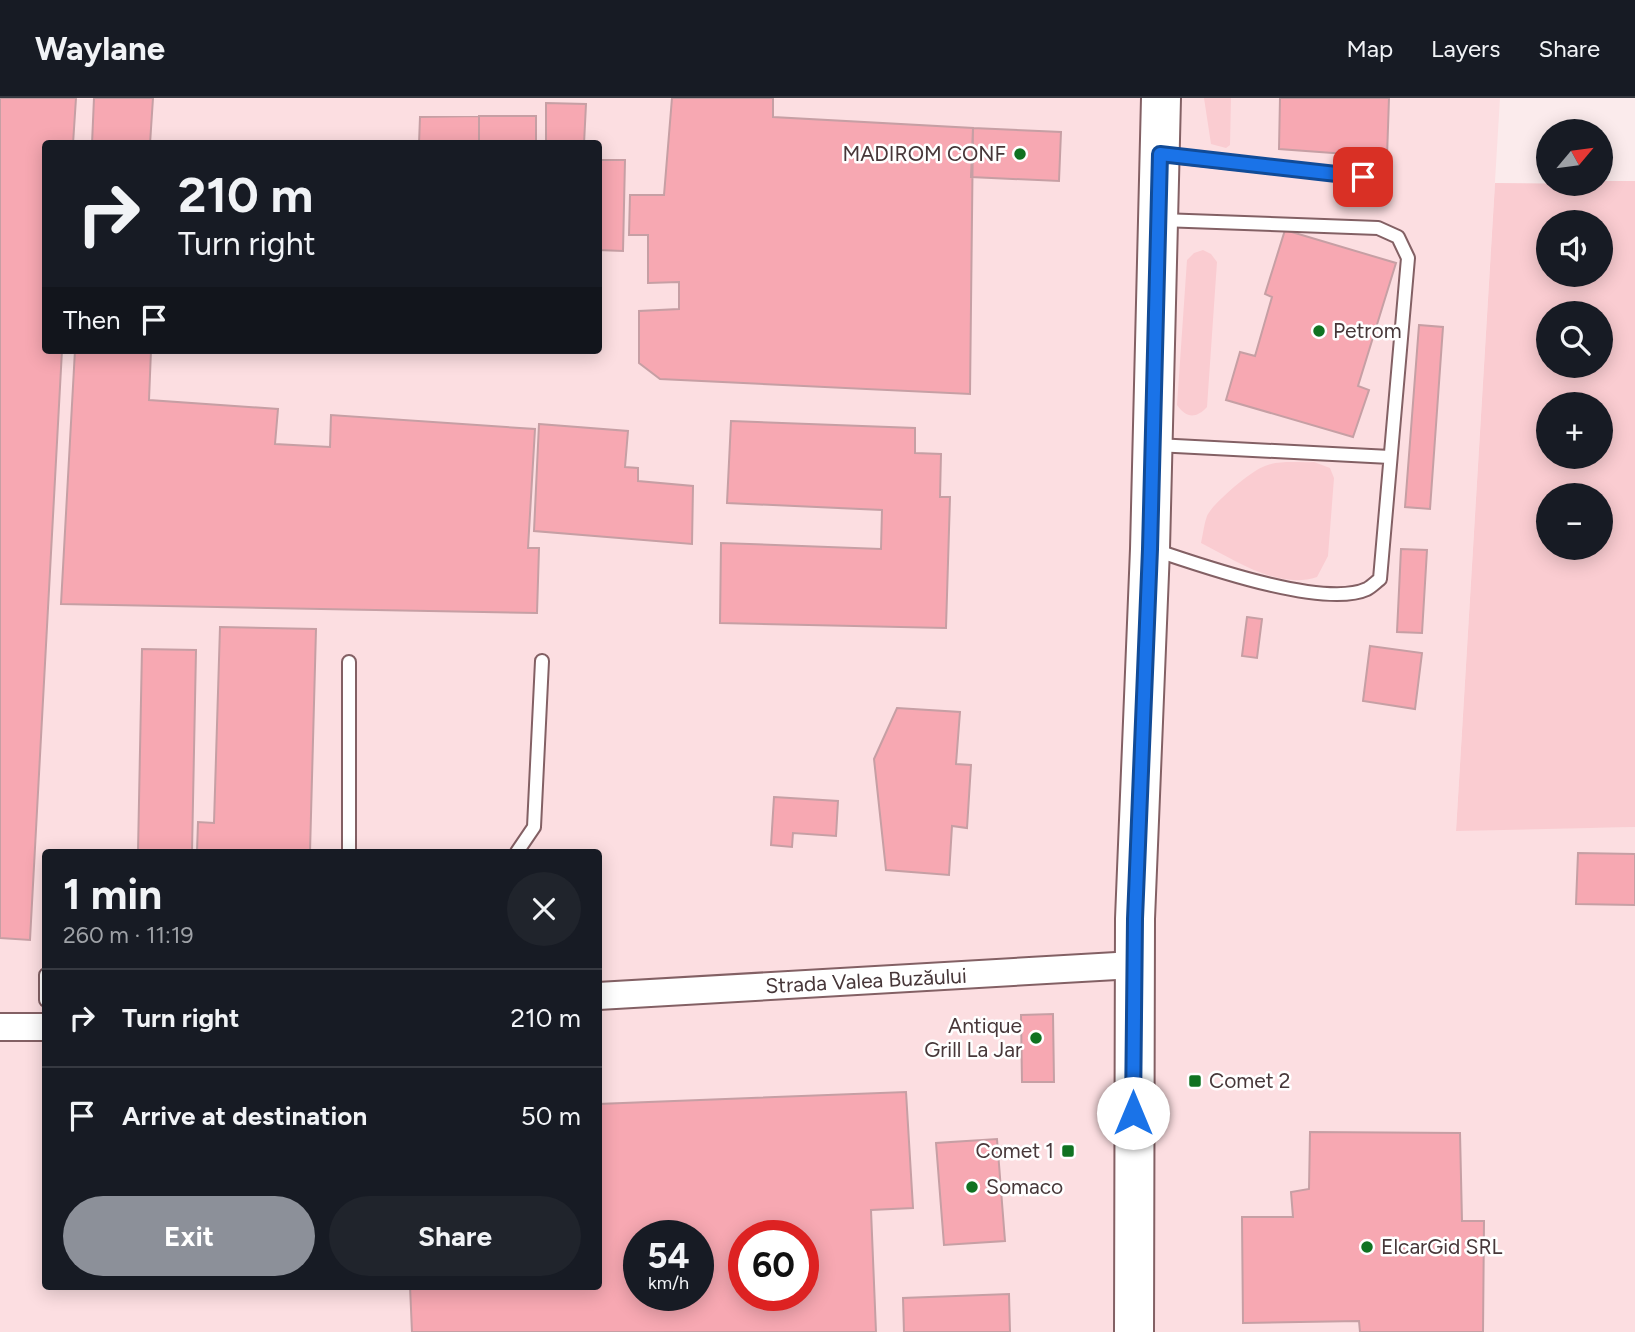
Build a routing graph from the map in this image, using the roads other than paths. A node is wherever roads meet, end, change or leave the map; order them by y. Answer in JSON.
{"nodes":[{"id":1,"x":1161,"y":98,"type":"edge"},
{"id":2,"x":1160,"y":154,"type":"junction"},
{"id":3,"x":1363,"y":177,"type":"dead end"},
{"id":4,"x":1157,"y":220,"type":"junction"},
{"id":5,"x":1152,"y":445,"type":"junction"},
{"id":6,"x":1390,"y":457,"type":"junction"},
{"id":7,"x":1150,"y":549,"type":"junction"},
{"id":8,"x":542,"y":661,"type":"dead end"},
{"id":9,"x":349,"y":662,"type":"dead end"},
{"id":10,"x":349,"y":849,"type":"edge"},
{"id":11,"x":519,"y":849,"type":"edge"},
{"id":12,"x":1134,"y":965,"type":"junction"},
{"id":13,"x":602,"y":996,"type":"edge"},
{"id":14,"x":0,"y":1027,"type":"edge"},
{"id":15,"x":42,"y":1027,"type":"edge"},
{"id":16,"x":1134,"y":1332,"type":"edge"}],
"edges":[{"from":1,"to":2,"type":"main road"},
{"from":2,"to":3,"type":"lane"},
{"from":2,"to":4,"type":"main road"},
{"from":4,"to":5,"type":"main road"},
{"from":4,"to":6,"type":"lane"},
{"from":5,"to":6,"type":"lane"},
{"from":5,"to":7,"type":"main road"},
{"from":6,"to":7,"type":"lane"},
{"from":7,"to":12,"type":"main road"},
{"from":8,"to":11,"type":"lane"},
{"from":9,"to":10,"type":"lane"},
{"from":12,"to":13,"type":"street","name":"Strada Valea Buzăului"},
{"from":12,"to":16,"type":"main road"},
{"from":14,"to":15,"type":"street"}]}
